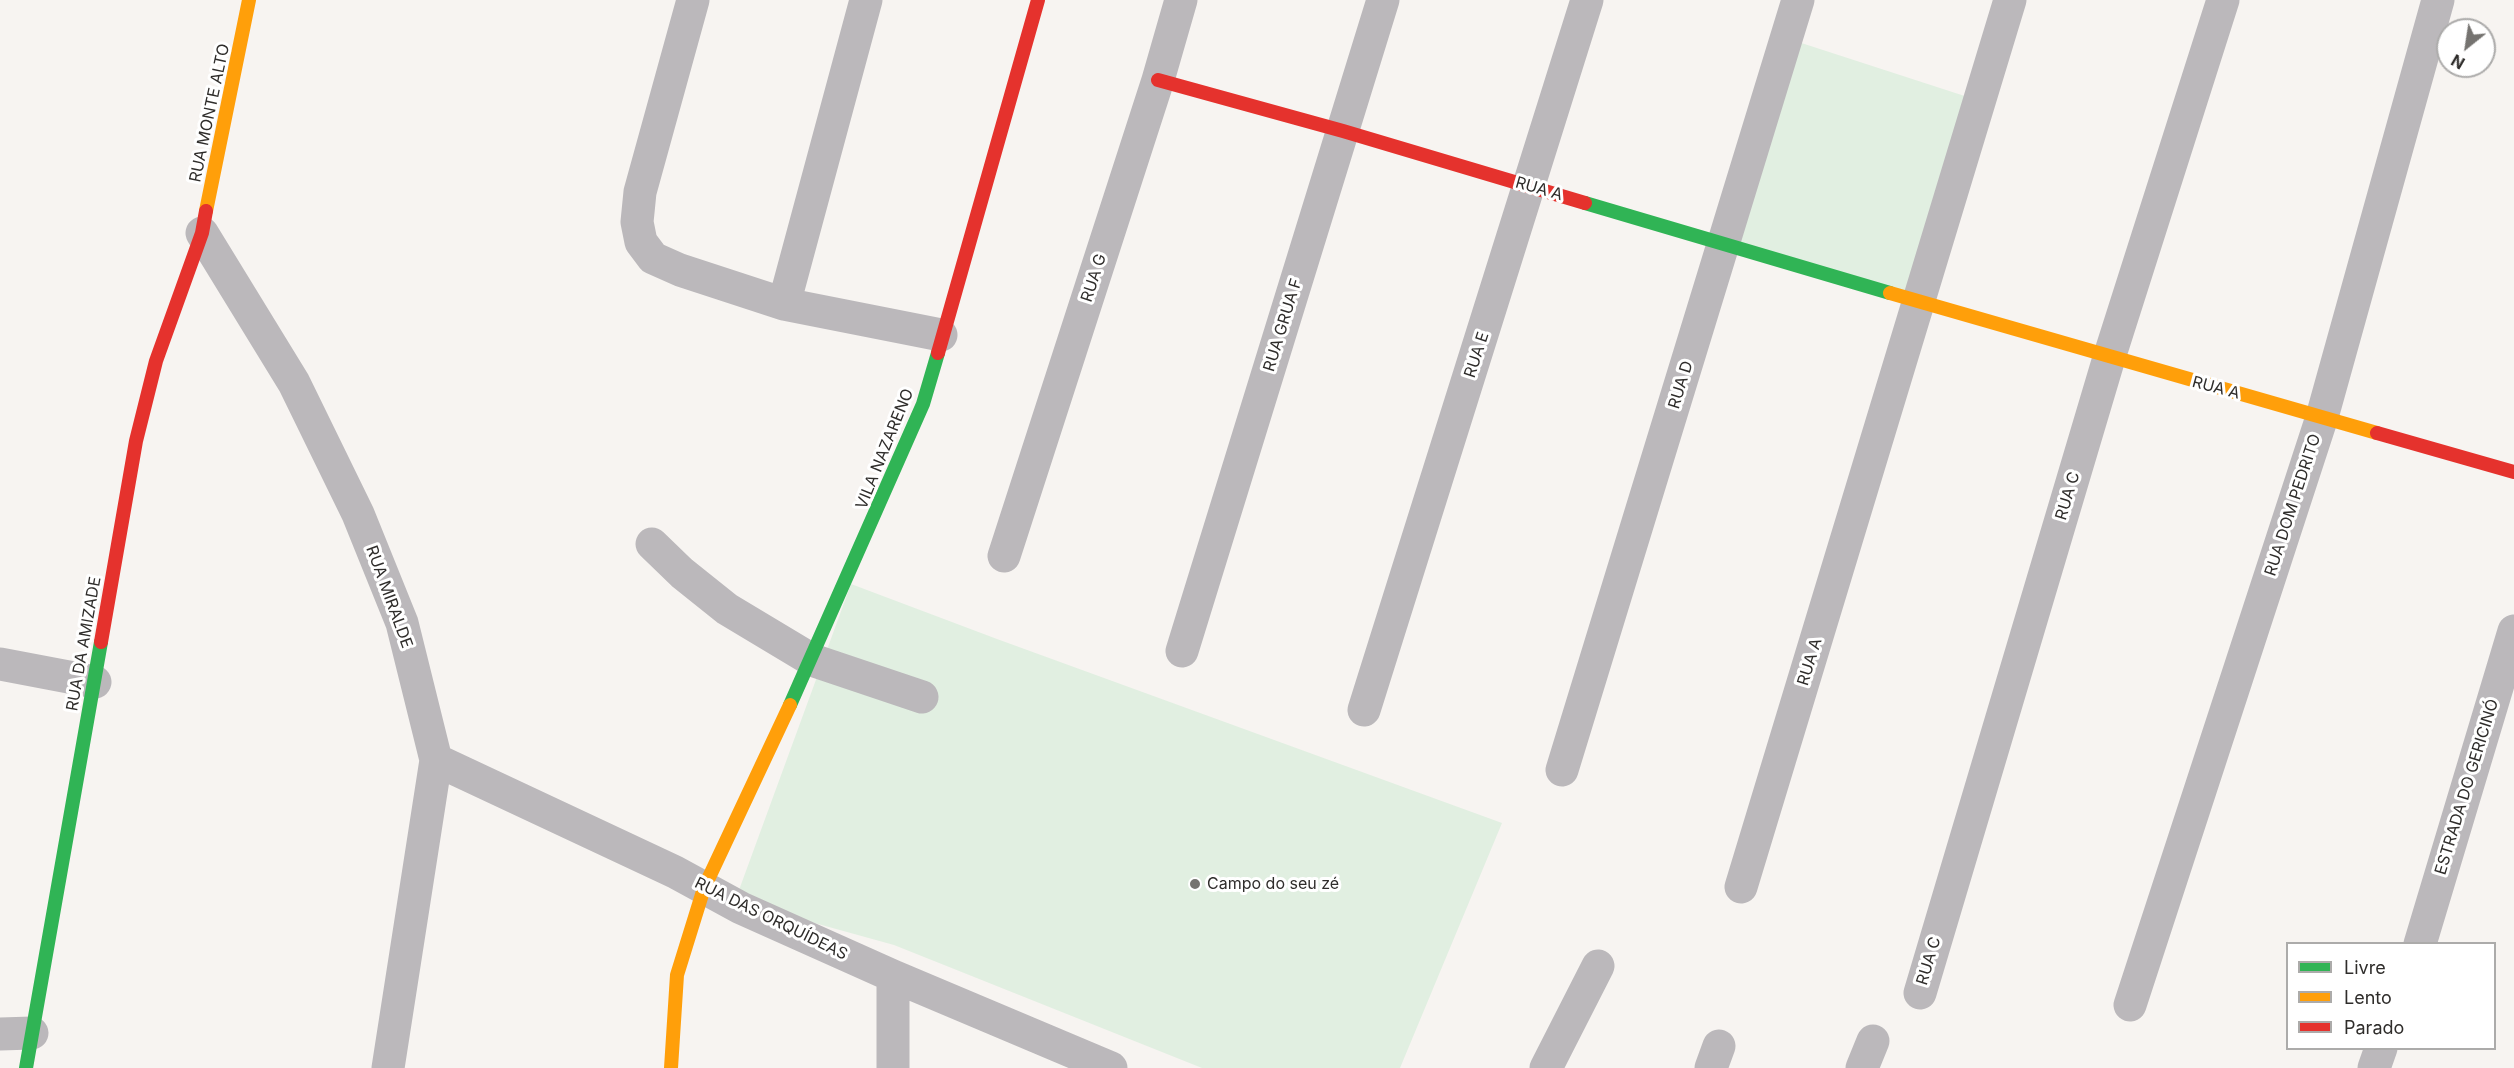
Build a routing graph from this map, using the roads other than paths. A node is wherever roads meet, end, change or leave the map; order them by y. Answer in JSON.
{"nodes":[{"id":1,"x":249,"y":0,"type":"edge"},
{"id":2,"x":693,"y":0,"type":"edge"},
{"id":3,"x":866,"y":0,"type":"edge"},
{"id":4,"x":1038,"y":0,"type":"edge"},
{"id":5,"x":1181,"y":0,"type":"edge"},
{"id":6,"x":1383,"y":0,"type":"edge"},
{"id":7,"x":1587,"y":0,"type":"edge"},
{"id":8,"x":1798,"y":0,"type":"edge"},
{"id":9,"x":2010,"y":0,"type":"edge"},
{"id":10,"x":2223,"y":0,"type":"edge"},
{"id":11,"x":2438,"y":0,"type":"edge"},
{"id":12,"x":1158,"y":80,"type":"junction"},
{"id":13,"x":1343,"y":131,"type":"junction"},
{"id":14,"x":1530,"y":187,"type":"junction"},
{"id":15,"x":202,"y":233,"type":"junction"},
{"id":16,"x":1725,"y":244,"type":"junction"},
{"id":17,"x":1920,"y":300,"type":"junction"},
{"id":18,"x":784,"y":304,"type":"junction"},
{"id":19,"x":941,"y":335,"type":"junction"},
{"id":20,"x":2109,"y":358,"type":"junction"},
{"id":21,"x":2322,"y":417,"type":"junction"},
{"id":22,"x":2514,"y":472,"type":"edge"},
{"id":23,"x":652,"y":544,"type":"dead end"},
{"id":24,"x":1004,"y":556,"type":"dead end"},
{"id":25,"x":2514,"y":631,"type":"edge"},
{"id":26,"x":1182,"y":651,"type":"dead end"},
{"id":27,"x":812,"y":660,"type":"junction"},
{"id":28,"x":0,"y":664,"type":"edge"},
{"id":29,"x":95,"y":682,"type":"junction"},
{"id":30,"x":922,"y":697,"type":"dead end"},
{"id":31,"x":1364,"y":710,"type":"dead end"},
{"id":32,"x":436,"y":760,"type":"junction"},
{"id":33,"x":1562,"y":770,"type":"dead end"},
{"id":34,"x":1741,"y":886,"type":"dead end"},
{"id":35,"x":704,"y":888,"type":"junction"},
{"id":36,"x":2421,"y":942,"type":"edge"},
{"id":37,"x":1598,"y":966,"type":"dead end"},
{"id":38,"x":893,"y":976,"type":"junction"},
{"id":39,"x":1920,"y":993,"type":"dead end"},
{"id":40,"x":2130,"y":1005,"type":"dead end"},
{"id":41,"x":32,"y":1033,"type":"junction"},
{"id":42,"x":0,"y":1034,"type":"edge"},
{"id":43,"x":2380,"y":1050,"type":"edge"},
{"id":44,"x":1070,"y":1060,"type":"edge"},
{"id":45,"x":26,"y":1068,"type":"edge"},
{"id":46,"x":388,"y":1068,"type":"edge"},
{"id":47,"x":671,"y":1068,"type":"edge"},
{"id":48,"x":893,"y":1068,"type":"edge"},
{"id":49,"x":1111,"y":1068,"type":"edge"},
{"id":50,"x":1546,"y":1068,"type":"edge"},
{"id":51,"x":2374,"y":1068,"type":"edge"}],
"edges":[{"from":1,"to":15,"type":"street","name":"RUA MONTE ALTO"},
{"from":2,"to":18,"type":"street"},
{"from":3,"to":18,"type":"street"},
{"from":4,"to":19,"type":"street","name":"VILA NAZARENO"},
{"from":5,"to":12,"type":"street","name":"RUA G"},
{"from":6,"to":13,"type":"street","name":"RUA GRUA F"},
{"from":7,"to":14,"type":"street","name":"RUA E"},
{"from":8,"to":16,"type":"street","name":"RUA D"},
{"from":9,"to":17,"type":"street","name":"RUA A"},
{"from":10,"to":20,"type":"street","name":"RUA C"},
{"from":11,"to":21,"type":"street","name":"RUA DOM PEDRITO"},
{"from":12,"to":13,"type":"street","name":"RUA A"},
{"from":12,"to":24,"type":"street","name":"RUA G"},
{"from":13,"to":14,"type":"street","name":"RUA A"},
{"from":13,"to":26,"type":"street","name":"RUA GRUA F"},
{"from":14,"to":16,"type":"street","name":"RUA A"},
{"from":14,"to":31,"type":"street","name":"RUA E"},
{"from":15,"to":29,"type":"street","name":"RUA DA AMIZADE"},
{"from":15,"to":32,"type":"street","name":"RUA MIRALDE"},
{"from":16,"to":17,"type":"street","name":"RUA A"},
{"from":16,"to":33,"type":"street","name":"RUA D"},
{"from":17,"to":20,"type":"street","name":"RUA A"},
{"from":17,"to":34,"type":"street","name":"RUA A"},
{"from":18,"to":19,"type":"street"},
{"from":19,"to":27,"type":"street","name":"VILA NAZARENO"},
{"from":20,"to":21,"type":"street","name":"RUA A"},
{"from":20,"to":39,"type":"street","name":"RUA C"},
{"from":21,"to":22,"type":"street","name":"RUA A"},
{"from":21,"to":40,"type":"street","name":"RUA DOM PEDRITO"},
{"from":23,"to":27,"type":"street"},
{"from":25,"to":36,"type":"street","name":"ESTRADA DO GERICINÓ"},
{"from":27,"to":30,"type":"street"},
{"from":27,"to":35,"type":"street","name":"VILA NAZARENO"},
{"from":28,"to":29,"type":"street"},
{"from":29,"to":41,"type":"street","name":"RUA DA AMIZADE"},
{"from":32,"to":35,"type":"street","name":"RUA DAS ORQUÍDEAS"},
{"from":32,"to":46,"type":"street","name":"RUA MIRALDE"},
{"from":35,"to":38,"type":"street","name":"RUA DAS ORQUÍDEAS"},
{"from":35,"to":47,"type":"street","name":"VILA NAZARENO"},
{"from":37,"to":50,"type":"street"},
{"from":38,"to":44,"type":"street","name":"RUA DAS ORQUÍDEAS"},
{"from":38,"to":48,"type":"street"},
{"from":41,"to":42,"type":"street"},
{"from":41,"to":45,"type":"street","name":"RUA DA AMIZADE"},
{"from":43,"to":51,"type":"street"},
{"from":44,"to":49,"type":"street","name":"RUA DAS ORQUÍDEAS"}]}
